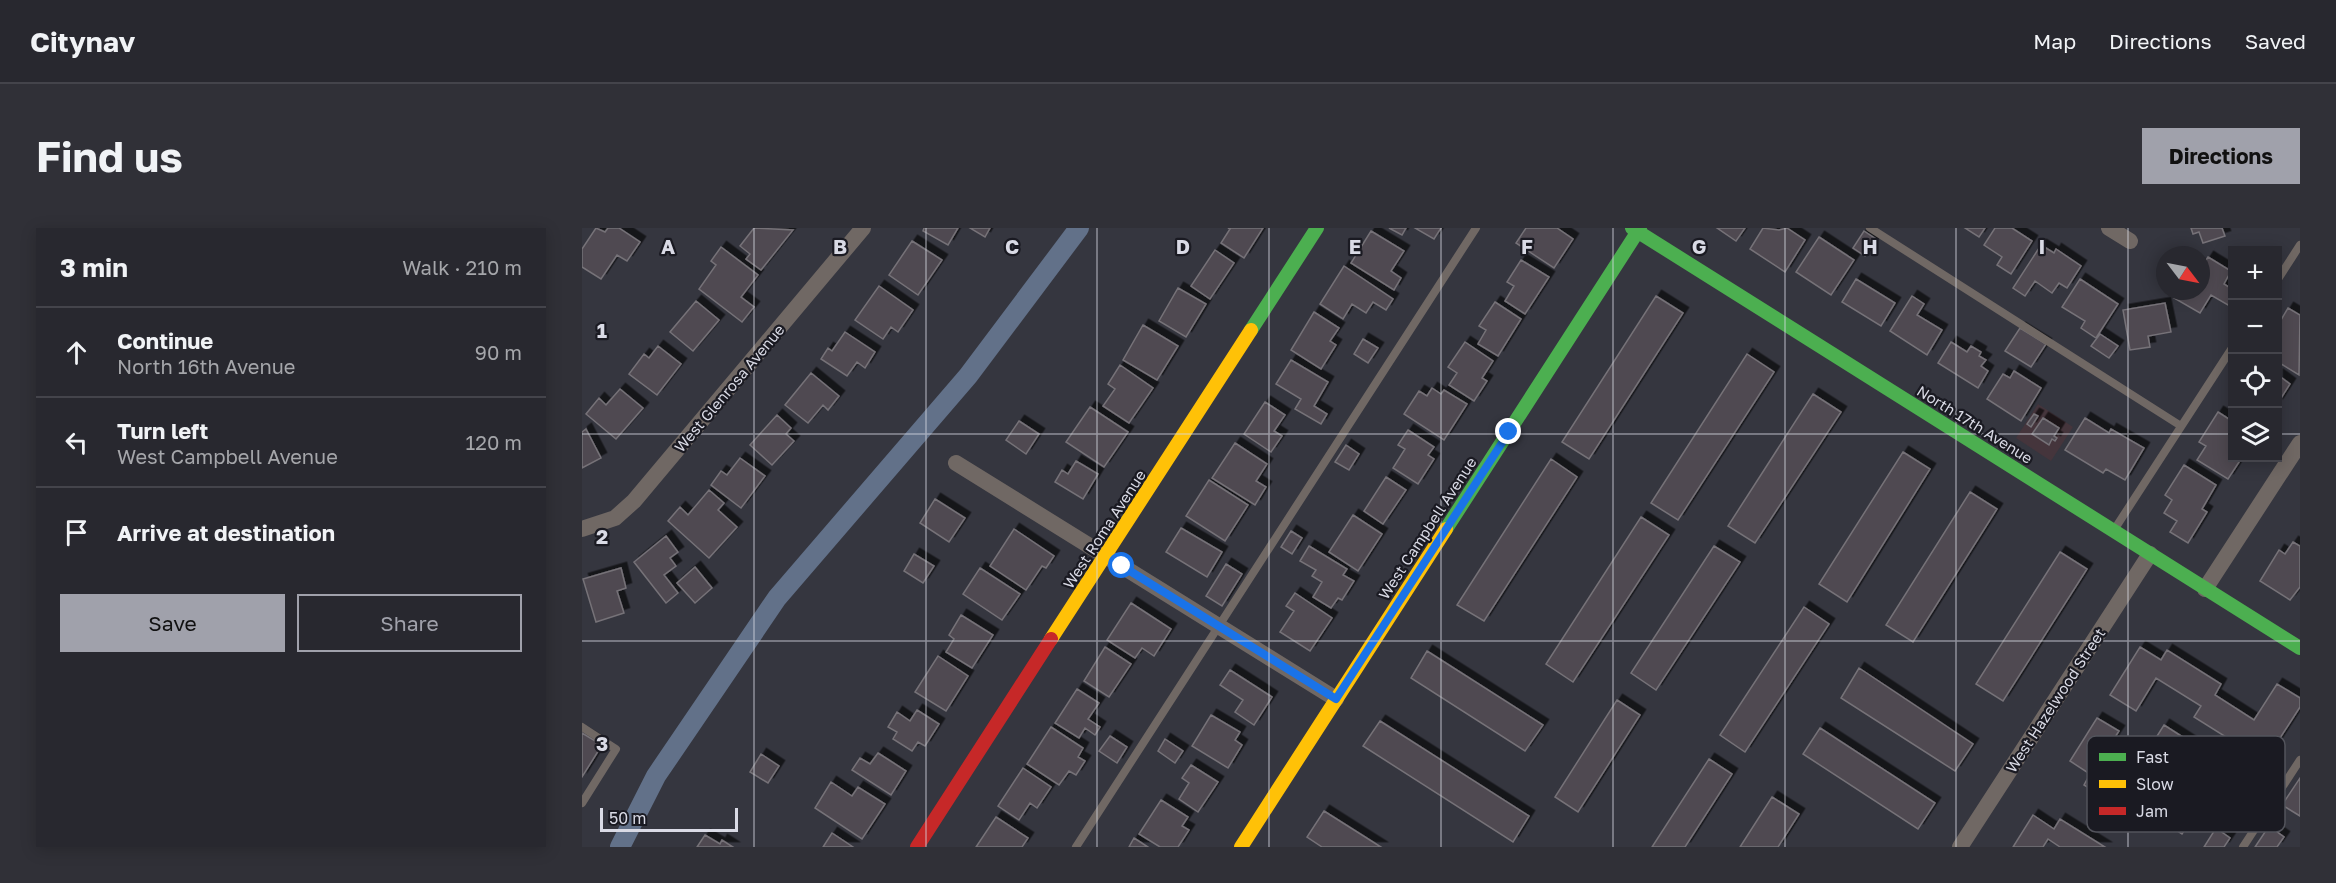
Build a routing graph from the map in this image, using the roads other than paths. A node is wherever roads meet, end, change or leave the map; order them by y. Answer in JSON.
{"nodes":[{"id":1,"x":863,"y":228,"type":"edge"},
{"id":2,"x":1317,"y":228,"type":"edge"},
{"id":3,"x":1476,"y":228,"type":"edge"},
{"id":4,"x":1870,"y":228,"type":"edge"},
{"id":5,"x":2109,"y":228,"type":"edge"},
{"id":6,"x":1636,"y":229,"type":"edge"},
{"id":7,"x":2130,"y":241,"type":"dead end"},
{"id":8,"x":2300,"y":245,"type":"edge"},
{"id":9,"x":2282,"y":272,"type":"edge"},
{"id":10,"x":2228,"y":354,"type":"edge"},
{"id":11,"x":2181,"y":426,"type":"junction"},
{"id":12,"x":2300,"y":443,"type":"edge"},
{"id":13,"x":956,"y":463,"type":"dead end"},
{"id":14,"x":582,"y":529,"type":"edge"},
{"id":15,"x":2114,"y":531,"type":"junction"},
{"id":16,"x":2150,"y":554,"type":"junction"},
{"id":17,"x":1106,"y":556,"type":"junction"},
{"id":18,"x":2205,"y":589,"type":"junction"},
{"id":19,"x":1218,"y":626,"type":"junction"},
{"id":20,"x":2300,"y":647,"type":"edge"},
{"id":21,"x":1336,"y":699,"type":"junction"},
{"id":22,"x":582,"y":727,"type":"edge"},
{"id":23,"x":2300,"y":760,"type":"edge"},
{"id":24,"x":2285,"y":783,"type":"edge"},
{"id":25,"x":582,"y":803,"type":"edge"},
{"id":26,"x":2253,"y":832,"type":"edge"},
{"id":27,"x":918,"y":847,"type":"edge"},
{"id":28,"x":1076,"y":847,"type":"edge"},
{"id":29,"x":1241,"y":847,"type":"edge"},
{"id":30,"x":1960,"y":847,"type":"edge"},
{"id":31,"x":2243,"y":847,"type":"edge"}],
"edges":[{"from":1,"to":14,"type":"street","name":"West Glenrosa Avenue"},
{"from":2,"to":17,"type":"street","name":"West Roma Avenue"},
{"from":3,"to":19,"type":"lane"},
{"from":4,"to":11,"type":"lane"},
{"from":5,"to":7,"type":"street"},
{"from":6,"to":15,"type":"street","name":"North 17th Avenue"},
{"from":6,"to":21,"type":"street","name":"West Campbell Avenue"},
{"from":8,"to":9,"type":"lane"},
{"from":10,"to":11,"type":"lane"},
{"from":11,"to":15,"type":"lane"},
{"from":12,"to":18,"type":"street"},
{"from":13,"to":17,"type":"street"},
{"from":15,"to":16,"type":"street","name":"North 17th Avenue"},
{"from":16,"to":18,"type":"street","name":"North 17th Avenue"},
{"from":16,"to":30,"type":"street","name":"West Hazelwood Street"},
{"from":17,"to":19,"type":"street"},
{"from":17,"to":27,"type":"street","name":"West Roma Avenue"},
{"from":18,"to":20,"type":"street","name":"North 17th Avenue"},
{"from":19,"to":21,"type":"street"},
{"from":19,"to":28,"type":"lane"},
{"from":21,"to":29,"type":"street","name":"West Campbell Avenue"},
{"from":22,"to":25,"type":"lane"},
{"from":23,"to":24,"type":"lane"},
{"from":26,"to":31,"type":"lane"}]}
